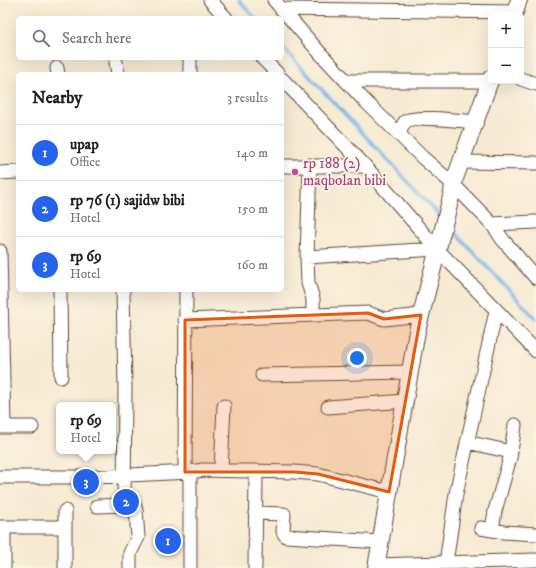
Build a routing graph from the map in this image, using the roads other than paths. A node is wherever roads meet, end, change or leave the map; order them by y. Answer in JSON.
{"nodes":[{"id":1,"x":210,"y":0,"type":"edge"},
{"id":2,"x":278,"y":4,"type":"edge"},
{"id":3,"x":419,"y":6,"type":"edge"},
{"id":4,"x":516,"y":9,"type":"edge"},
{"id":5,"x":224,"y":16,"type":"edge"},
{"id":6,"x":190,"y":60,"type":"edge"},
{"id":7,"x":264,"y":60,"type":"edge"},
{"id":8,"x":190,"y":72,"type":"edge"},
{"id":9,"x":276,"y":72,"type":"edge"},
{"id":10,"x":488,"y":80,"type":"edge"},
{"id":11,"x":524,"y":80,"type":"edge"},
{"id":12,"x":284,"y":81,"type":"edge"},
{"id":13,"x":346,"y":81,"type":"junction"},
{"id":14,"x":489,"y":84,"type":"edge"},
{"id":15,"x":536,"y":84,"type":"edge"},
{"id":16,"x":475,"y":122,"type":"junction"},
{"id":17,"x":399,"y":134,"type":"junction"},
{"id":18,"x":461,"y":162,"type":"junction"},
{"id":19,"x":536,"y":163,"type":"edge"},
{"id":20,"x":310,"y":165,"type":"junction"},
{"id":21,"x":284,"y":166,"type":"edge"},
{"id":22,"x":365,"y":166,"type":"junction"},
{"id":23,"x":16,"y":172,"type":"edge"},
{"id":24,"x":0,"y":173,"type":"edge"},
{"id":25,"x":452,"y":188,"type":"junction"},
{"id":26,"x":536,"y":222,"type":"edge"},
{"id":27,"x":492,"y":224,"type":"junction"},
{"id":28,"x":437,"y":249,"type":"junction"},
{"id":29,"x":0,"y":251,"type":"edge"},
{"id":30,"x":307,"y":257,"type":"junction"},
{"id":31,"x":536,"y":278,"type":"edge"},
{"id":32,"x":60,"y":292,"type":"edge"},
{"id":33,"x":123,"y":292,"type":"edge"},
{"id":34,"x":186,"y":292,"type":"edge"},
{"id":35,"x":496,"y":311,"type":"junction"},
{"id":36,"x":313,"y":315,"type":"junction"},
{"id":37,"x":421,"y":315,"type":"junction"},
{"id":38,"x":186,"y":320,"type":"junction"},
{"id":39,"x":536,"y":351,"type":"edge"},
{"id":40,"x":410,"y":372,"type":"junction"},
{"id":41,"x":262,"y":375,"type":"dead end"},
{"id":42,"x":61,"y":377,"type":"dead end"},
{"id":43,"x":405,"y":401,"type":"junction"},
{"id":44,"x":224,"y":406,"type":"dead end"},
{"id":45,"x":328,"y":407,"type":"dead end"},
{"id":46,"x":515,"y":425,"type":"dead end"},
{"id":47,"x":2,"y":426,"type":"edge"},
{"id":48,"x":32,"y":426,"type":"dead end"},
{"id":49,"x":467,"y":442,"type":"junction"},
{"id":50,"x":511,"y":452,"type":"junction"},
{"id":51,"x":221,"y":470,"type":"junction"},
{"id":52,"x":256,"y":471,"type":"junction"},
{"id":53,"x":188,"y":472,"type":"junction"},
{"id":54,"x":123,"y":475,"type":"junction"},
{"id":55,"x":0,"y":477,"type":"edge"},
{"id":56,"x":389,"y":492,"type":"junction"},
{"id":57,"x":124,"y":505,"type":"junction"},
{"id":58,"x":97,"y":506,"type":"dead end"},
{"id":59,"x":65,"y":511,"type":"dead end"},
{"id":60,"x":255,"y":514,"type":"junction"},
{"id":61,"x":2,"y":527,"type":"edge"},
{"id":62,"x":65,"y":527,"type":"junction"},
{"id":63,"x":536,"y":534,"type":"edge"},
{"id":64,"x":380,"y":542,"type":"junction"},
{"id":65,"x":536,"y":560,"type":"edge"},
{"id":66,"x":446,"y":563,"type":"junction"},
{"id":67,"x":376,"y":566,"type":"edge"},
{"id":68,"x":4,"y":568,"type":"edge"},
{"id":69,"x":65,"y":568,"type":"edge"},
{"id":70,"x":130,"y":568,"type":"edge"},
{"id":71,"x":190,"y":568,"type":"edge"},
{"id":72,"x":255,"y":568,"type":"edge"}],
"edges":[{"from":1,"to":5,"type":"street"},
{"from":2,"to":3,"type":"street"},
{"from":2,"to":13,"type":"street"},
{"from":3,"to":4,"type":"street"},
{"from":6,"to":8,"type":"street"},
{"from":7,"to":9,"type":"street"},
{"from":10,"to":13,"type":"street"},
{"from":11,"to":15,"type":"street"},
{"from":12,"to":22,"type":"street"},
{"from":13,"to":17,"type":"street"},
{"from":14,"to":16,"type":"street"},
{"from":16,"to":17,"type":"street"},
{"from":16,"to":18,"type":"street"},
{"from":17,"to":25,"type":"street"},
{"from":18,"to":19,"type":"street"},
{"from":18,"to":25,"type":"street"},
{"from":20,"to":21,"type":"street"},
{"from":20,"to":22,"type":"street"},
{"from":20,"to":30,"type":"street"},
{"from":22,"to":28,"type":"street"},
{"from":23,"to":24,"type":"street"},
{"from":25,"to":27,"type":"street"},
{"from":25,"to":28,"type":"street"},
{"from":26,"to":27,"type":"street"},
{"from":27,"to":31,"type":"street"},
{"from":28,"to":30,"type":"street"},
{"from":28,"to":35,"type":"street"},
{"from":28,"to":37,"type":"street"},
{"from":29,"to":47,"type":"street"},
{"from":30,"to":36,"type":"street"},
{"from":32,"to":42,"type":"street"},
{"from":33,"to":54,"type":"street"},
{"from":34,"to":38,"type":"street"},
{"from":35,"to":39,"type":"street"},
{"from":35,"to":49,"type":"street"},
{"from":36,"to":37,"type":"street"},
{"from":36,"to":38,"type":"street"},
{"from":37,"to":40,"type":"street"},
{"from":38,"to":53,"type":"street"},
{"from":40,"to":41,"type":"street"},
{"from":40,"to":43,"type":"street"},
{"from":43,"to":45,"type":"street"},
{"from":43,"to":56,"type":"street"},
{"from":44,"to":51,"type":"street"},
{"from":46,"to":50,"type":"street"},
{"from":47,"to":48,"type":"street"},
{"from":49,"to":50,"type":"street"},
{"from":49,"to":66,"type":"street"},
{"from":50,"to":63,"type":"street"},
{"from":51,"to":52,"type":"street"},
{"from":51,"to":53,"type":"street"},
{"from":52,"to":56,"type":"street"},
{"from":52,"to":60,"type":"street"},
{"from":53,"to":54,"type":"street"},
{"from":53,"to":71,"type":"street"},
{"from":54,"to":55,"type":"street"},
{"from":54,"to":57,"type":"street"},
{"from":56,"to":64,"type":"street"},
{"from":57,"to":58,"type":"street"},
{"from":57,"to":70,"type":"street"},
{"from":59,"to":62,"type":"street"},
{"from":60,"to":64,"type":"street"},
{"from":60,"to":72,"type":"street"},
{"from":61,"to":62,"type":"street"},
{"from":61,"to":68,"type":"street"},
{"from":62,"to":69,"type":"street"},
{"from":64,"to":67,"type":"street"},
{"from":65,"to":66,"type":"street"},
{"from":66,"to":67,"type":"street"}]}
